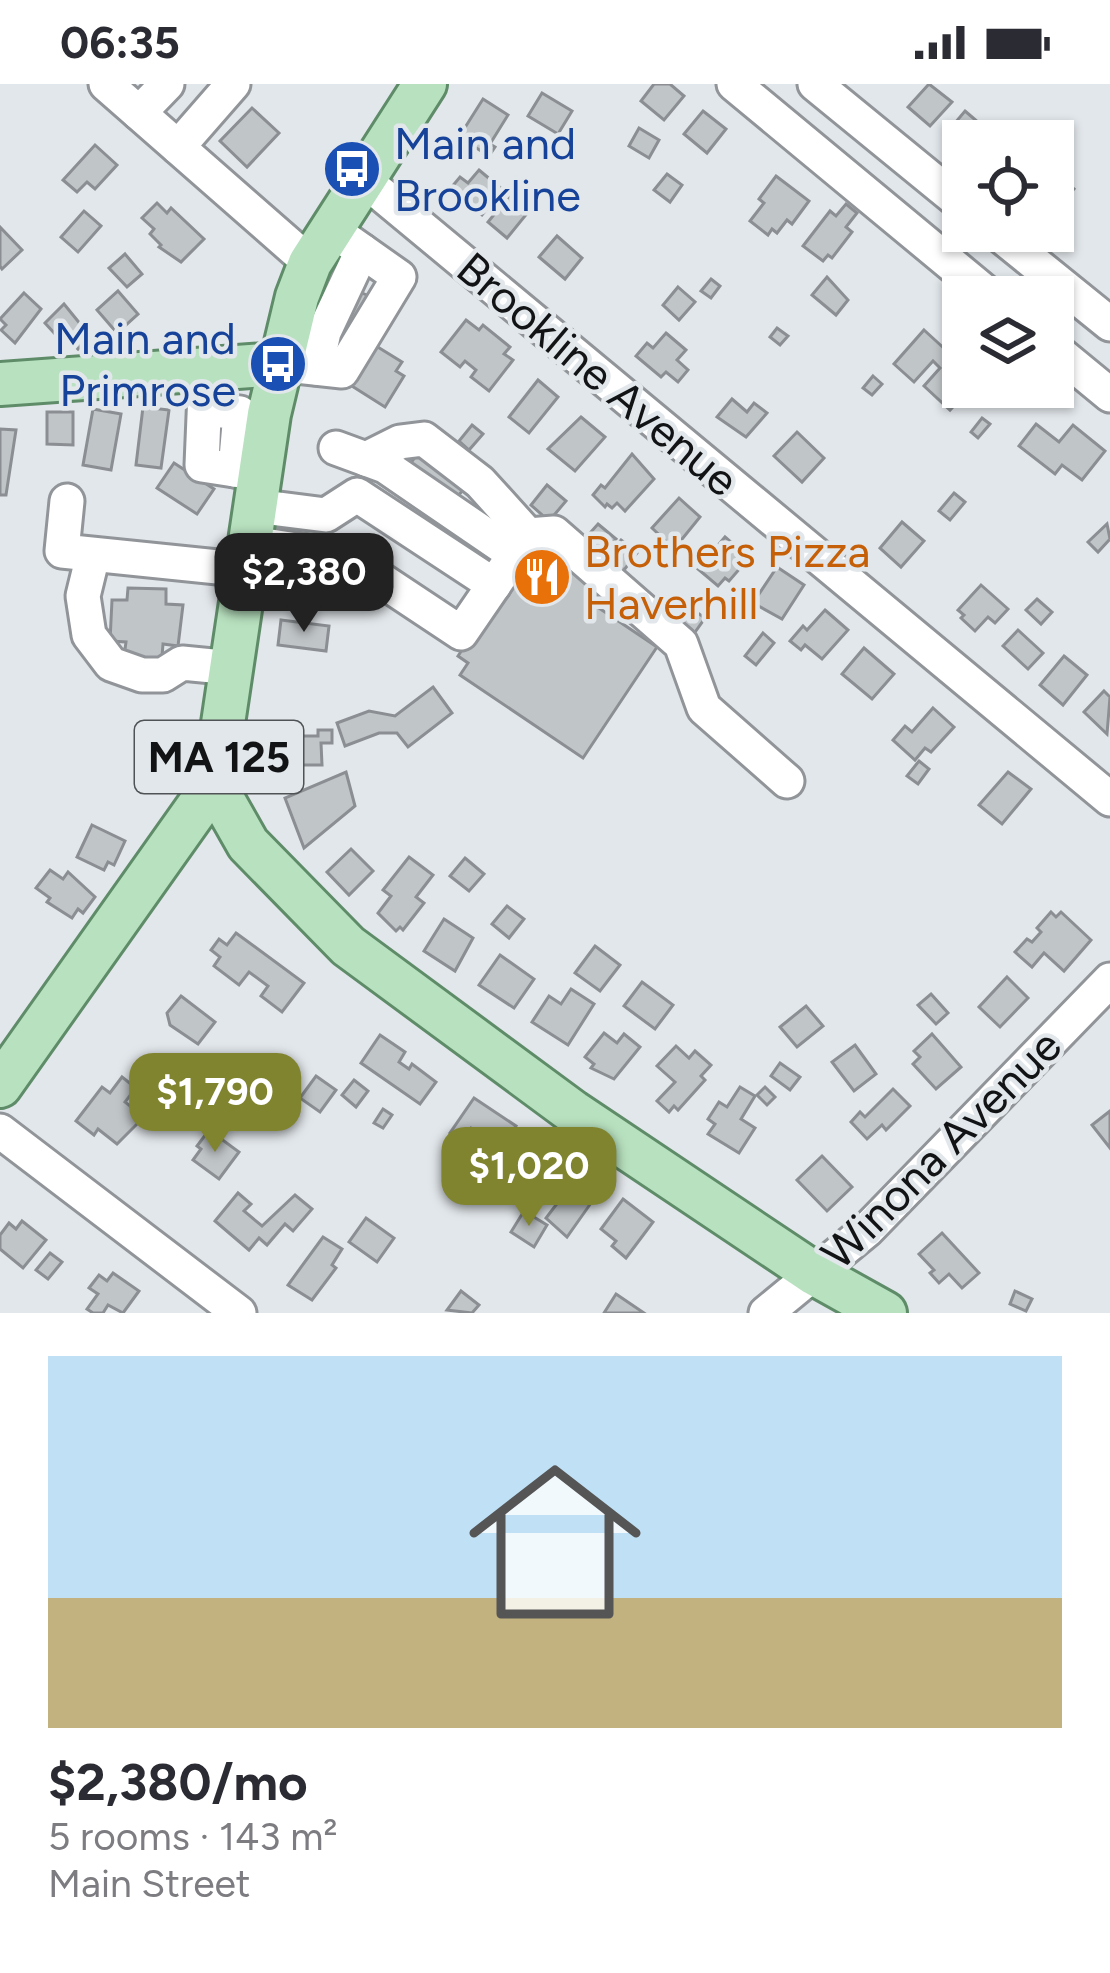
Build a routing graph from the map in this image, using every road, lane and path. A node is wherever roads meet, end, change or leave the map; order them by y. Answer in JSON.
{"nodes":[{"id":1,"x":106,"y":84,"type":"edge"},
{"id":2,"x":167,"y":84,"type":"edge"},
{"id":3,"x":425,"y":84,"type":"edge"},
{"id":4,"x":734,"y":84,"type":"edge"},
{"id":5,"x":815,"y":84,"type":"edge"},
{"id":6,"x":222,"y":88,"type":"edge"},
{"id":7,"x":139,"y":113,"type":"junction"},
{"id":8,"x":178,"y":147,"type":"junction"},
{"id":9,"x":363,"y":179,"type":"junction"},
{"id":10,"x":942,"y":188,"type":"edge"},
{"id":11,"x":335,"y":247,"type":"junction"},
{"id":12,"x":1021,"y":252,"type":"edge"},
{"id":13,"x":966,"y":276,"type":"edge"},
{"id":14,"x":1110,"y":324,"type":"edge"},
{"id":15,"x":1074,"y":365,"type":"edge"},
{"id":16,"x":297,"y":366,"type":"junction"},
{"id":17,"x":0,"y":384,"type":"edge"},
{"id":18,"x":206,"y":388,"type":"junction"},
{"id":19,"x":1110,"y":395,"type":"edge"},
{"id":20,"x":346,"y":446,"type":"junction"},
{"id":21,"x":357,"y":495,"type":"junction"},
{"id":22,"x":67,"y":502,"type":"dead end"},
{"id":23,"x":250,"y":513,"type":"junction"},
{"id":24,"x":522,"y":545,"type":"junction"},
{"id":25,"x":93,"y":555,"type":"junction"},
{"id":26,"x":494,"y":585,"type":"junction"},
{"id":27,"x":233,"y":668,"type":"junction"},
{"id":28,"x":787,"y":781,"type":"dead end"},
{"id":29,"x":214,"y":784,"type":"junction"},
{"id":30,"x":1110,"y":799,"type":"edge"},
{"id":31,"x":1110,"y":980,"type":"edge"},
{"id":32,"x":0,"y":1086,"type":"edge"},
{"id":33,"x":0,"y":1131,"type":"edge"},
{"id":34,"x":815,"y":1274,"type":"junction"},
{"id":35,"x":239,"y":1313,"type":"edge"},
{"id":36,"x":766,"y":1313,"type":"edge"},
{"id":37,"x":885,"y":1313,"type":"edge"}],
"edges":[{"from":1,"to":7,"type":"street"},
{"from":2,"to":7,"type":"street"},
{"from":3,"to":9,"type":"main road","number":"MA 125"},
{"from":4,"to":13,"type":"street"},
{"from":5,"to":10,"type":"street"},
{"from":6,"to":8,"type":"street"},
{"from":7,"to":8,"type":"street"},
{"from":8,"to":11,"type":"street"},
{"from":9,"to":11,"type":"main road","number":"MA 125"},
{"from":9,"to":30,"type":"street","name":"Brookline Avenue"},
{"from":11,"to":16,"type":"main road","number":"MA 125"},
{"from":11,"to":16,"type":"street"},
{"from":12,"to":14,"type":"street"},
{"from":15,"to":19,"type":"street"},
{"from":16,"to":18,"type":"main road"},
{"from":16,"to":23,"type":"main road","number":"MA 125"},
{"from":17,"to":18,"type":"main road"},
{"from":18,"to":23,"type":"street"},
{"from":20,"to":21,"type":"street"},
{"from":20,"to":24,"type":"street"},
{"from":20,"to":24,"type":"street"},
{"from":21,"to":23,"type":"street"},
{"from":21,"to":26,"type":"street"},
{"from":22,"to":25,"type":"street"},
{"from":23,"to":25,"type":"street"},
{"from":23,"to":26,"type":"street"},
{"from":23,"to":27,"type":"main road","number":"MA 125"},
{"from":24,"to":26,"type":"street"},
{"from":24,"to":28,"type":"street"},
{"from":25,"to":27,"type":"street"},
{"from":27,"to":29,"type":"main road","number":"MA 125"},
{"from":29,"to":32,"type":"main road","number":"MA 125"},
{"from":29,"to":34,"type":"main road"},
{"from":31,"to":34,"type":"street","name":"Winona Avenue"},
{"from":33,"to":35,"type":"street"},
{"from":34,"to":36,"type":"street","name":"Winona Avenue"},
{"from":34,"to":37,"type":"main road"}]}
